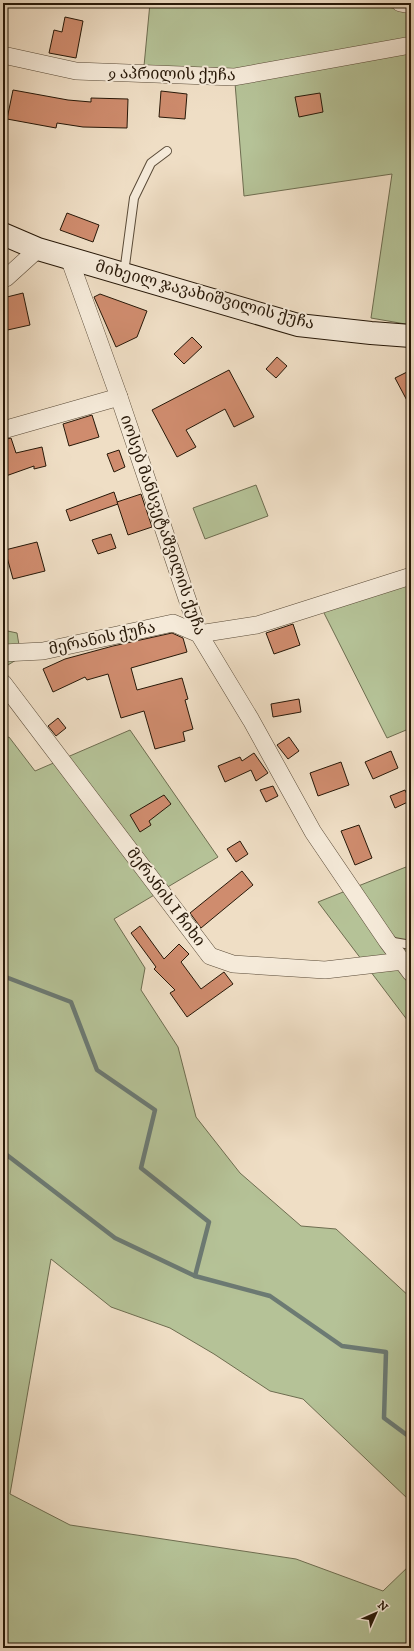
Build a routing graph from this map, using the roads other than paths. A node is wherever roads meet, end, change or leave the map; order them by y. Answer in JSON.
{"nodes":[{"id":1,"x":400,"y":3,"type":"edge"},
{"id":2,"x":411,"y":5,"type":"edge"},
{"id":3,"x":411,"y":46,"type":"edge"},
{"id":4,"x":3,"y":55,"type":"edge"},
{"id":5,"x":167,"y":151,"type":"dead end"},
{"id":6,"x":3,"y":234,"type":"edge"},
{"id":7,"x":38,"y":249,"type":"junction"},
{"id":8,"x":69,"y":258,"type":"junction"},
{"id":9,"x":124,"y":274,"type":"junction"},
{"id":10,"x":3,"y":279,"type":"edge"},
{"id":11,"x":411,"y":336,"type":"edge"},
{"id":12,"x":119,"y":397,"type":"junction"},
{"id":13,"x":3,"y":430,"type":"edge"},
{"id":14,"x":410,"y":581,"type":"edge"},
{"id":15,"x":199,"y":634,"type":"junction"},
{"id":16,"x":3,"y":653,"type":"edge"},
{"id":17,"x":3,"y":683,"type":"edge"},
{"id":18,"x":387,"y":941,"type":"junction"},
{"id":19,"x":411,"y":945,"type":"edge"},
{"id":20,"x":407,"y":967,"type":"edge"}],
"edges":[{"from":1,"to":2,"type":"street"},
{"from":3,"to":4,"type":"street","name":"9 აპრილის ქუჩა"},
{"from":5,"to":9,"type":"lane"},
{"from":6,"to":7,"type":"main road","name":"მიხეილ ჯავახიშვილის ქუჩა"},
{"from":7,"to":8,"type":"main road","name":"მიხეილ ჯავახიშვილის ქუჩა"},
{"from":7,"to":10,"type":"street"},
{"from":8,"to":9,"type":"main road","name":"მიხეილ ჯავახიშვილის ქუჩა"},
{"from":8,"to":12,"type":"street","name":"იოსებ მანსვეტაშვილის ქუჩა"},
{"from":9,"to":11,"type":"main road","name":"მიხეილ ჯავახიშვილის ქუჩა"},
{"from":12,"to":13,"type":"street"},
{"from":12,"to":15,"type":"street","name":"იოსებ მანსვეტაშვილის ქუჩა"},
{"from":14,"to":15,"type":"street"},
{"from":15,"to":16,"type":"street","name":"მერანის ქუჩა"},
{"from":15,"to":18,"type":"street","name":"იოსებ მანსვეტაშვილის ქუჩა"},
{"from":17,"to":20,"type":"street","name":"მერანის I ჩიხი"},
{"from":18,"to":19,"type":"lane"},
{"from":18,"to":20,"type":"street","name":"იოსებ მანსვეტაშვილის ქუჩა"}]}
